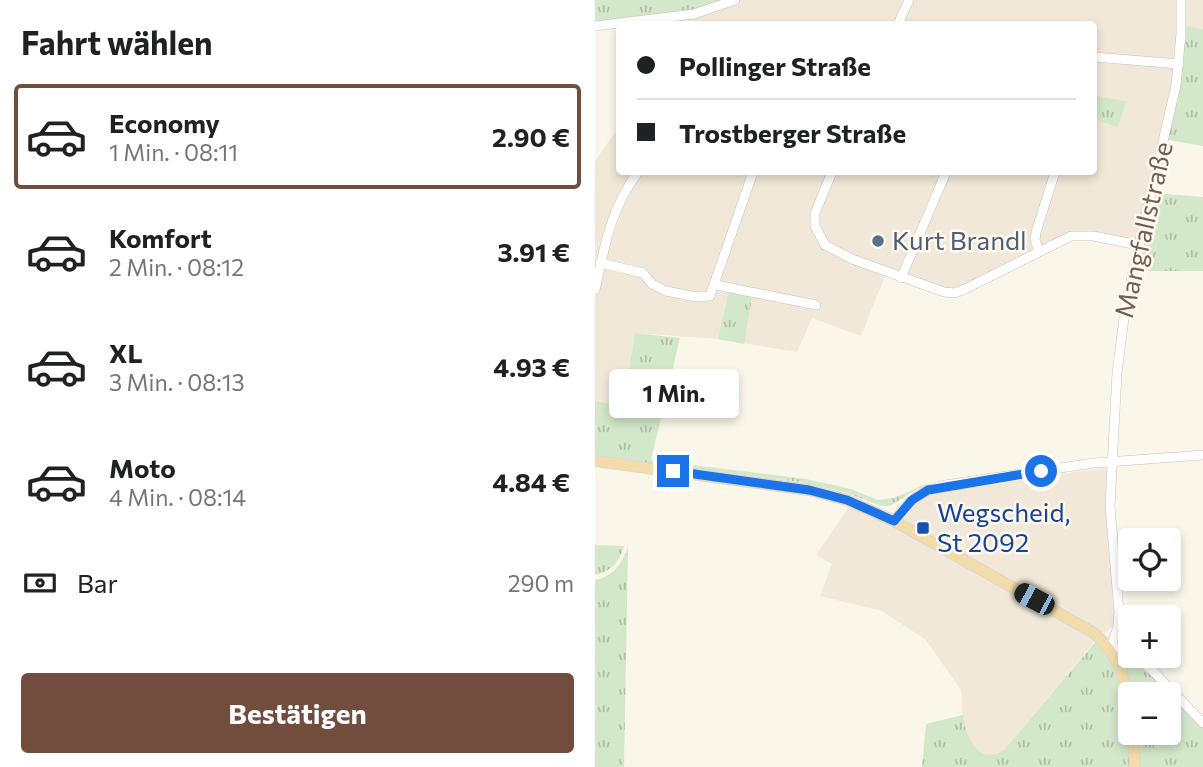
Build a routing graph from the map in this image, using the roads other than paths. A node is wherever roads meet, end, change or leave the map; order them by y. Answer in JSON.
{"nodes":[{"id":1,"x":736,"y":0,"type":"edge"},
{"id":2,"x":909,"y":0,"type":"edge"},
{"id":3,"x":1181,"y":0,"type":"edge"},
{"id":4,"x":636,"y":21,"type":"edge"},
{"id":5,"x":901,"y":21,"type":"edge"},
{"id":6,"x":616,"y":23,"type":"edge"},
{"id":7,"x":595,"y":26,"type":"edge"},
{"id":8,"x":1097,"y":57,"type":"edge"},
{"id":9,"x":1179,"y":64,"type":"junction"},
{"id":10,"x":636,"y":175,"type":"edge"},
{"id":11,"x":752,"y":175,"type":"edge"},
{"id":12,"x":831,"y":175,"type":"edge"},
{"id":13,"x":945,"y":175,"type":"edge"},
{"id":14,"x":1054,"y":175,"type":"edge"},
{"id":15,"x":1138,"y":245,"type":"junction"},
{"id":16,"x":1039,"y":251,"type":"junction"},
{"id":17,"x":600,"y":264,"type":"junction"},
{"id":18,"x":596,"y":275,"type":"edge"},
{"id":19,"x":901,"y":278,"type":"junction"},
{"id":20,"x":716,"y":285,"type":"junction"},
{"id":21,"x":595,"y":290,"type":"edge"},
{"id":22,"x":816,"y":305,"type":"dead end"},
{"id":23,"x":1203,"y":455,"type":"edge"},
{"id":24,"x":595,"y":461,"type":"edge"},
{"id":25,"x":1113,"y":461,"type":"junction"},
{"id":26,"x":894,"y":521,"type":"junction"},
{"id":27,"x":1118,"y":648,"type":"edge"},
{"id":28,"x":1110,"y":649,"type":"junction"},
{"id":29,"x":1149,"y":668,"type":"edge"},
{"id":30,"x":1124,"y":682,"type":"edge"},
{"id":31,"x":1203,"y":723,"type":"edge"},
{"id":32,"x":1134,"y":745,"type":"edge"},
{"id":33,"x":1135,"y":767,"type":"edge"}],
"edges":[{"from":1,"to":4,"type":"street"},
{"from":2,"to":5,"type":"street"},
{"from":3,"to":9,"type":"street","name":"Mangfallstraße"},
{"from":6,"to":7,"type":"street"},
{"from":8,"to":9,"type":"street"},
{"from":9,"to":15,"type":"street","name":"Mangfallstraße"},
{"from":10,"to":17,"type":"street"},
{"from":11,"to":20,"type":"street"},
{"from":12,"to":19,"type":"street"},
{"from":13,"to":19,"type":"street"},
{"from":14,"to":16,"type":"street"},
{"from":15,"to":16,"type":"street"},
{"from":15,"to":25,"type":"street","name":"Mangfallstraße"},
{"from":16,"to":19,"type":"street"},
{"from":17,"to":18,"type":"street"},
{"from":17,"to":20,"type":"street"},
{"from":18,"to":21,"type":"street"},
{"from":20,"to":22,"type":"street"},
{"from":23,"to":25,"type":"street"},
{"from":24,"to":26,"type":"main road"},
{"from":25,"to":26,"type":"street"},
{"from":25,"to":28,"type":"street","name":"Mangfallstraße"},
{"from":26,"to":28,"type":"main road"},
{"from":27,"to":28,"type":"street"},
{"from":28,"to":30,"type":"main road"},
{"from":29,"to":31,"type":"street"},
{"from":32,"to":33,"type":"main road"}]}
